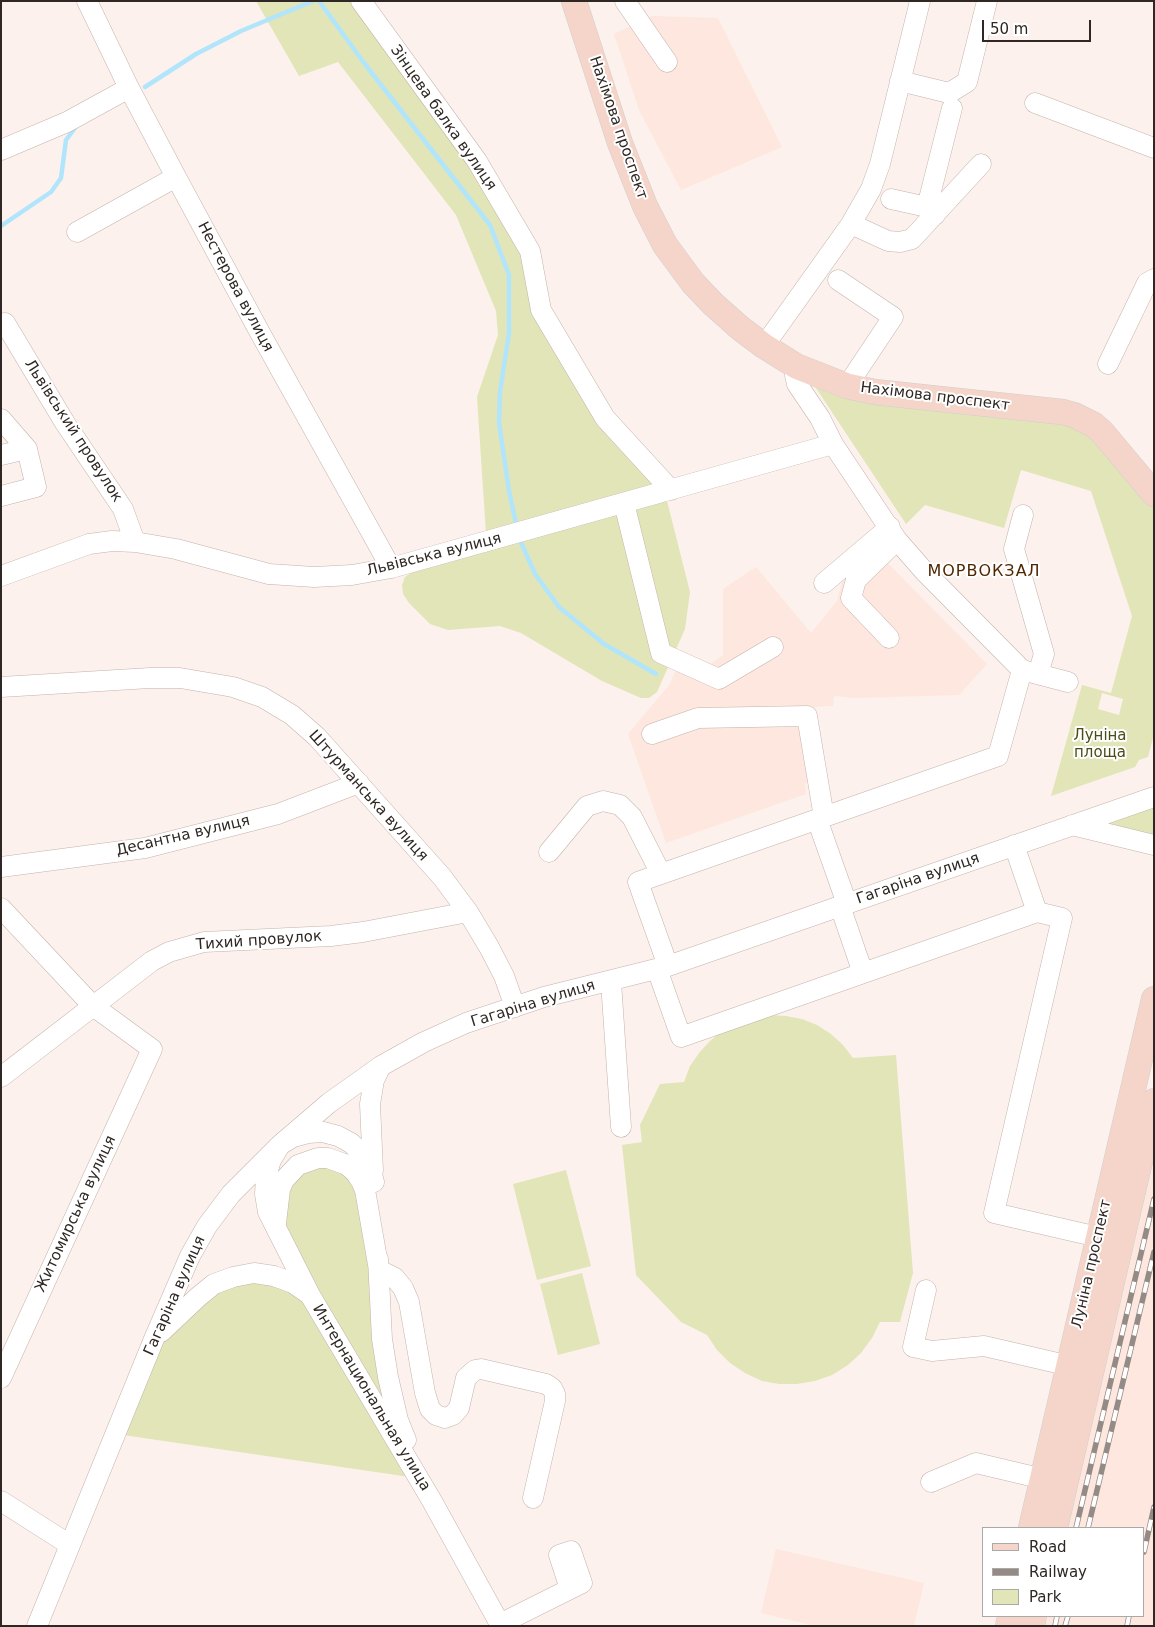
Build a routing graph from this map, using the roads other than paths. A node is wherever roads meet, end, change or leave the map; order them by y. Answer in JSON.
{"nodes":[{"id":1,"x":87,"y":1,"type":"edge"},
{"id":2,"x":361,"y":1,"type":"edge"},
{"id":3,"x":574,"y":1,"type":"edge"},
{"id":4,"x":624,"y":1,"type":"edge"},
{"id":5,"x":920,"y":1,"type":"edge"},
{"id":6,"x":987,"y":1,"type":"edge"},
{"id":7,"x":667,"y":62,"type":"dead end"},
{"id":8,"x":900,"y":81,"type":"junction"},
{"id":9,"x":129,"y":88,"type":"junction"},
{"id":10,"x":1035,"y":102,"type":"dead end"},
{"id":11,"x":952,"y":108,"type":"dead end"},
{"id":12,"x":1154,"y":148,"type":"edge"},
{"id":13,"x":1,"y":150,"type":"edge"},
{"id":14,"x":981,"y":164,"type":"dead end"},
{"id":15,"x":176,"y":177,"type":"junction"},
{"id":16,"x":891,"y":199,"type":"dead end"},
{"id":17,"x":931,"y":211,"type":"junction"},
{"id":18,"x":851,"y":224,"type":"junction"},
{"id":19,"x":77,"y":232,"type":"dead end"},
{"id":20,"x":838,"y":280,"type":"dead end"},
{"id":21,"x":1150,"y":281,"type":"edge"},
{"id":22,"x":5,"y":322,"type":"dead end"},
{"id":23,"x":764,"y":346,"type":"junction"},
{"id":24,"x":1108,"y":364,"type":"dead end"},
{"id":25,"x":796,"y":366,"type":"junction"},
{"id":26,"x":847,"y":386,"type":"junction"},
{"id":27,"x":1,"y":419,"type":"edge"},
{"id":28,"x":833,"y":444,"type":"junction"},
{"id":29,"x":27,"y":450,"type":"junction"},
{"id":30,"x":1,"y":455,"type":"edge"},
{"id":31,"x":671,"y":490,"type":"junction"},
{"id":32,"x":1154,"y":494,"type":"edge"},
{"id":33,"x":1,"y":496,"type":"edge"},
{"id":34,"x":624,"y":503,"type":"junction"},
{"id":35,"x":1023,"y":515,"type":"dead end"},
{"id":36,"x":893,"y":534,"type":"junction"},
{"id":37,"x":135,"y":542,"type":"junction"},
{"id":38,"x":391,"y":568,"type":"junction"},
{"id":39,"x":1,"y":576,"type":"edge"},
{"id":40,"x":824,"y":583,"type":"dead end"},
{"id":41,"x":889,"y":638,"type":"dead end"},
{"id":42,"x":772,"y":647,"type":"dead end"},
{"id":43,"x":1030,"y":672,"type":"junction"},
{"id":44,"x":1068,"y":682,"type":"dead end"},
{"id":45,"x":1,"y":687,"type":"edge"},
{"id":46,"x":652,"y":734,"type":"dead end"},
{"id":47,"x":359,"y":783,"type":"junction"},
{"id":48,"x":1154,"y":797,"type":"edge"},
{"id":49,"x":821,"y":818,"type":"junction"},
{"id":50,"x":1072,"y":825,"type":"junction"},
{"id":51,"x":1154,"y":845,"type":"edge"},
{"id":52,"x":1014,"y":846,"type":"junction"},
{"id":53,"x":549,"y":852,"type":"dead end"},
{"id":54,"x":1,"y":867,"type":"edge"},
{"id":55,"x":661,"y":874,"type":"junction"},
{"id":56,"x":844,"y":905,"type":"junction"},
{"id":57,"x":1,"y":908,"type":"edge"},
{"id":58,"x":468,"y":912,"type":"junction"},
{"id":59,"x":1037,"y":912,"type":"junction"},
{"id":60,"x":662,"y":968,"type":"junction"},
{"id":61,"x":863,"y":973,"type":"junction"},
{"id":62,"x":610,"y":982,"type":"junction"},
{"id":63,"x":1154,"y":999,"type":"edge"},
{"id":64,"x":93,"y":1006,"type":"junction"},
{"id":65,"x":515,"y":1006,"type":"junction"},
{"id":66,"x":382,"y":1066,"type":"junction"},
{"id":67,"x":1,"y":1077,"type":"edge"},
{"id":68,"x":1154,"y":1101,"type":"edge"},
{"id":69,"x":621,"y":1127,"type":"dead end"},
{"id":70,"x":280,"y":1145,"type":"junction"},
{"id":71,"x":374,"y":1182,"type":"junction"},
{"id":72,"x":275,"y":1228,"type":"junction"},
{"id":73,"x":1098,"y":1237,"type":"junction"},
{"id":74,"x":379,"y":1270,"type":"junction"},
{"id":75,"x":926,"y":1290,"type":"dead end"},
{"id":76,"x":310,"y":1295,"type":"junction"},
{"id":77,"x":154,"y":1339,"type":"junction"},
{"id":78,"x":1080,"y":1368,"type":"junction"},
{"id":79,"x":1,"y":1378,"type":"edge"},
{"id":80,"x":931,"y":1482,"type":"dead end"},
{"id":81,"x":1054,"y":1482,"type":"junction"},
{"id":82,"x":533,"y":1498,"type":"dead end"},
{"id":83,"x":1,"y":1501,"type":"edge"},
{"id":84,"x":432,"y":1501,"type":"junction"},
{"id":85,"x":1032,"y":1527,"type":"edge"},
{"id":86,"x":1055,"y":1527,"type":"edge"},
{"id":87,"x":70,"y":1545,"type":"junction"},
{"id":88,"x":570,"y":1589,"type":"dead end"},
{"id":89,"x":500,"y":1625,"type":"edge"},
{"id":90,"x":37,"y":1626,"type":"edge"}],
"edges":[{"from":1,"to":9,"type":"street","name":"Нестерова вулиця"},
{"from":2,"to":31,"type":"street","name":"Зінцева балка вулиця"},
{"from":3,"to":23,"type":"main road","name":"Нахімова проспект"},
{"from":4,"to":7,"type":"street"},
{"from":5,"to":8,"type":"street"},
{"from":6,"to":8,"type":"street"},
{"from":8,"to":18,"type":"street"},
{"from":9,"to":13,"type":"street"},
{"from":9,"to":15,"type":"street","name":"Нестерова вулиця"},
{"from":10,"to":12,"type":"street"},
{"from":11,"to":17,"type":"street"},
{"from":14,"to":17,"type":"street"},
{"from":15,"to":19,"type":"street"},
{"from":15,"to":38,"type":"street","name":"Нестерова вулиця"},
{"from":16,"to":17,"type":"street"},
{"from":17,"to":18,"type":"street"},
{"from":18,"to":23,"type":"street"},
{"from":20,"to":26,"type":"street"},
{"from":21,"to":24,"type":"street"},
{"from":22,"to":37,"type":"street","name":"Львівський провулок"},
{"from":23,"to":25,"type":"main road","name":"Нахімова проспект"},
{"from":25,"to":26,"type":"main road","name":"Нахімова проспект"},
{"from":25,"to":28,"type":"street"},
{"from":26,"to":32,"type":"main road","name":"Нахімова проспект"},
{"from":27,"to":29,"type":"street"},
{"from":28,"to":31,"type":"street","name":"Львівська вулиця"},
{"from":28,"to":36,"type":"street"},
{"from":29,"to":30,"type":"street"},
{"from":29,"to":33,"type":"street"},
{"from":31,"to":34,"type":"street","name":"Львівська вулиця"},
{"from":34,"to":38,"type":"street","name":"Львівська вулиця"},
{"from":34,"to":42,"type":"street"},
{"from":35,"to":43,"type":"street"},
{"from":36,"to":40,"type":"street"},
{"from":36,"to":41,"type":"street"},
{"from":36,"to":43,"type":"street"},
{"from":37,"to":38,"type":"street","name":"Львівська вулиця"},
{"from":37,"to":39,"type":"street","name":"Львівська вулиця"},
{"from":43,"to":44,"type":"street"},
{"from":43,"to":49,"type":"street"},
{"from":45,"to":47,"type":"street","name":"Штурманська вулиця"},
{"from":46,"to":49,"type":"street"},
{"from":47,"to":54,"type":"street","name":"Десантна вулиця"},
{"from":47,"to":58,"type":"street","name":"Штурманська вулиця"},
{"from":48,"to":50,"type":"street","name":"Гагаріна вулиця"},
{"from":49,"to":55,"type":"street"},
{"from":49,"to":56,"type":"street"},
{"from":50,"to":51,"type":"street"},
{"from":50,"to":52,"type":"street","name":"Гагаріна вулиця"},
{"from":52,"to":56,"type":"street","name":"Гагаріна вулиця"},
{"from":52,"to":59,"type":"street"},
{"from":53,"to":55,"type":"street"},
{"from":55,"to":60,"type":"street"},
{"from":56,"to":60,"type":"street","name":"Гагаріна вулиця"},
{"from":56,"to":61,"type":"street"},
{"from":57,"to":64,"type":"street"},
{"from":58,"to":64,"type":"street","name":"Тихий провулок"},
{"from":58,"to":65,"type":"street","name":"Штурманська вулиця"},
{"from":59,"to":61,"type":"street"},
{"from":59,"to":73,"type":"street"},
{"from":60,"to":61,"type":"street"},
{"from":60,"to":62,"type":"street","name":"Гагаріна вулиця"},
{"from":62,"to":65,"type":"street","name":"Гагаріна вулиця"},
{"from":62,"to":69,"type":"street"},
{"from":63,"to":73,"type":"main road","name":"Луніна проспект"},
{"from":64,"to":67,"type":"street","name":"Тихий провулок"},
{"from":64,"to":79,"type":"street","name":"Житомирська вулиця"},
{"from":65,"to":66,"type":"street","name":"Гагаріна вулиця"},
{"from":66,"to":70,"type":"street","name":"Гагаріна вулиця"},
{"from":66,"to":71,"type":"street","name":"Интернациональная улица"},
{"from":68,"to":78,"type":"main road","name":"Луніна проспект"},
{"from":70,"to":71,"type":"street"},
{"from":70,"to":72,"type":"street","name":"Интернациональная улица"},
{"from":70,"to":77,"type":"street","name":"Гагаріна вулиця"},
{"from":71,"to":74,"type":"street","name":"Интернациональная улица"},
{"from":72,"to":74,"type":"street"},
{"from":72,"to":76,"type":"street","name":"Интернациональная улица"},
{"from":73,"to":78,"type":"main road","name":"Луніна проспект"},
{"from":74,"to":82,"type":"street"},
{"from":74,"to":84,"type":"street","name":"Интернациональная улица"},
{"from":75,"to":78,"type":"street"},
{"from":76,"to":77,"type":"street","name":"Интернациональная улица"},
{"from":76,"to":84,"type":"street","name":"Интернациональная улица"},
{"from":77,"to":87,"type":"street","name":"Гагаріна вулиця"},
{"from":78,"to":81,"type":"main road","name":"Луніна проспект"},
{"from":80,"to":81,"type":"street"},
{"from":81,"to":85,"type":"main road","name":"Луніна проспект"},
{"from":81,"to":86,"type":"main road","name":"Луніна проспект"},
{"from":83,"to":87,"type":"street"},
{"from":84,"to":89,"type":"street"},
{"from":87,"to":90,"type":"street","name":"Гагаріна вулиця"},
{"from":88,"to":89,"type":"street"}]}
